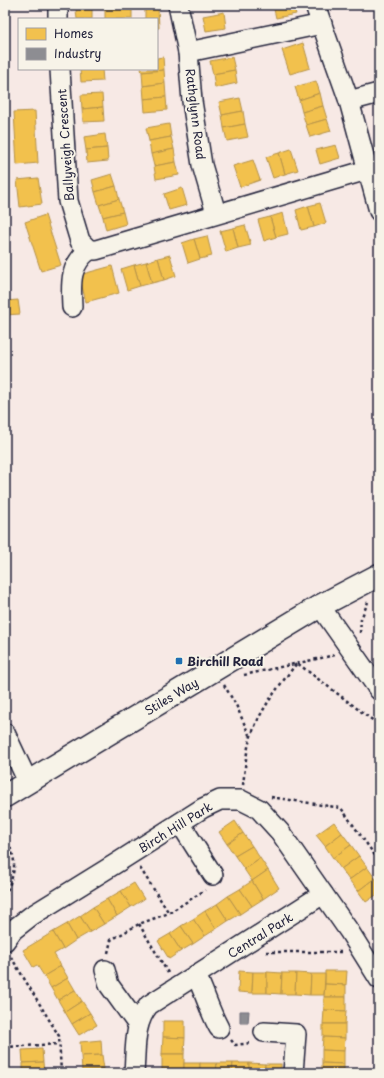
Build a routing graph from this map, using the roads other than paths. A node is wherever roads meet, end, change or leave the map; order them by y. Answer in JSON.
{"nodes":[{"id":1,"x":58,"y":5,"type":"edge"},
{"id":2,"x":178,"y":5,"type":"edge"},
{"id":3,"x":315,"y":5,"type":"edge"},
{"id":4,"x":58,"y":18,"type":"edge"},
{"id":5,"x":322,"y":24,"type":"junction"},
{"id":6,"x":188,"y":52,"type":"junction"},
{"id":7,"x":60,"y":70,"type":"edge"},
{"id":8,"x":379,"y":93,"type":"edge"},
{"id":9,"x":349,"y":101,"type":"junction"},
{"id":10,"x":367,"y":170,"type":"junction"},
{"id":11,"x":379,"y":211,"type":"edge"},
{"id":12,"x":216,"y":214,"type":"junction"},
{"id":13,"x":89,"y":250,"type":"junction"},
{"id":14,"x":72,"y":307,"type":"dead end"},
{"id":15,"x":379,"y":575,"type":"edge"},
{"id":16,"x":320,"y":606,"type":"junction"},
{"id":17,"x":379,"y":690,"type":"edge"},
{"id":18,"x":5,"y":734,"type":"edge"},
{"id":19,"x":28,"y":782,"type":"junction"},
{"id":20,"x":5,"y":796,"type":"edge"},
{"id":21,"x":180,"y":823,"type":"junction"},
{"id":22,"x":213,"y":875,"type":"road end"},
{"id":23,"x":324,"y":894,"type":"junction"},
{"id":24,"x":5,"y":941,"type":"edge"},
{"id":25,"x":105,"y":970,"type":"road end"},
{"id":26,"x":196,"y":975,"type":"junction"},
{"id":27,"x":379,"y":979,"type":"edge"},
{"id":28,"x":138,"y":1025,"type":"junction"},
{"id":29,"x":219,"y":1028,"type":"road end"},
{"id":30,"x":264,"y":1032,"type":"road end"},
{"id":31,"x":134,"y":1073,"type":"edge"},
{"id":32,"x":293,"y":1073,"type":"edge"}],
"edges":[{"from":1,"to":4,"type":"street"},
{"from":2,"to":6,"type":"street"},
{"from":3,"to":5,"type":"street"},
{"from":5,"to":6,"type":"street","name":"Rathglynn Road"},
{"from":5,"to":9,"type":"street"},
{"from":6,"to":12,"type":"street","name":"Rathglynn Road"},
{"from":7,"to":13,"type":"street","name":"Ballyveigh Crescent"},
{"from":8,"to":9,"type":"street"},
{"from":9,"to":10,"type":"street"},
{"from":10,"to":11,"type":"street"},
{"from":10,"to":12,"type":"street"},
{"from":12,"to":13,"type":"street"},
{"from":13,"to":14,"type":"street"},
{"from":15,"to":16,"type":"main road","name":"Stiles Way"},
{"from":16,"to":17,"type":"street"},
{"from":16,"to":19,"type":"main road","name":"Stiles Way"},
{"from":18,"to":19,"type":"street"},
{"from":19,"to":20,"type":"main road","name":"Stiles Way"},
{"from":21,"to":22,"type":"street"},
{"from":21,"to":23,"type":"street","name":"Birch Hill Park"},
{"from":21,"to":24,"type":"street","name":"Birch Hill Park"},
{"from":23,"to":26,"type":"street","name":"Central Park"},
{"from":23,"to":27,"type":"street"},
{"from":25,"to":28,"type":"street"},
{"from":26,"to":28,"type":"street","name":"Central Park"},
{"from":26,"to":29,"type":"street"},
{"from":28,"to":31,"type":"street","name":"Central Park"},
{"from":30,"to":32,"type":"street"}]}
